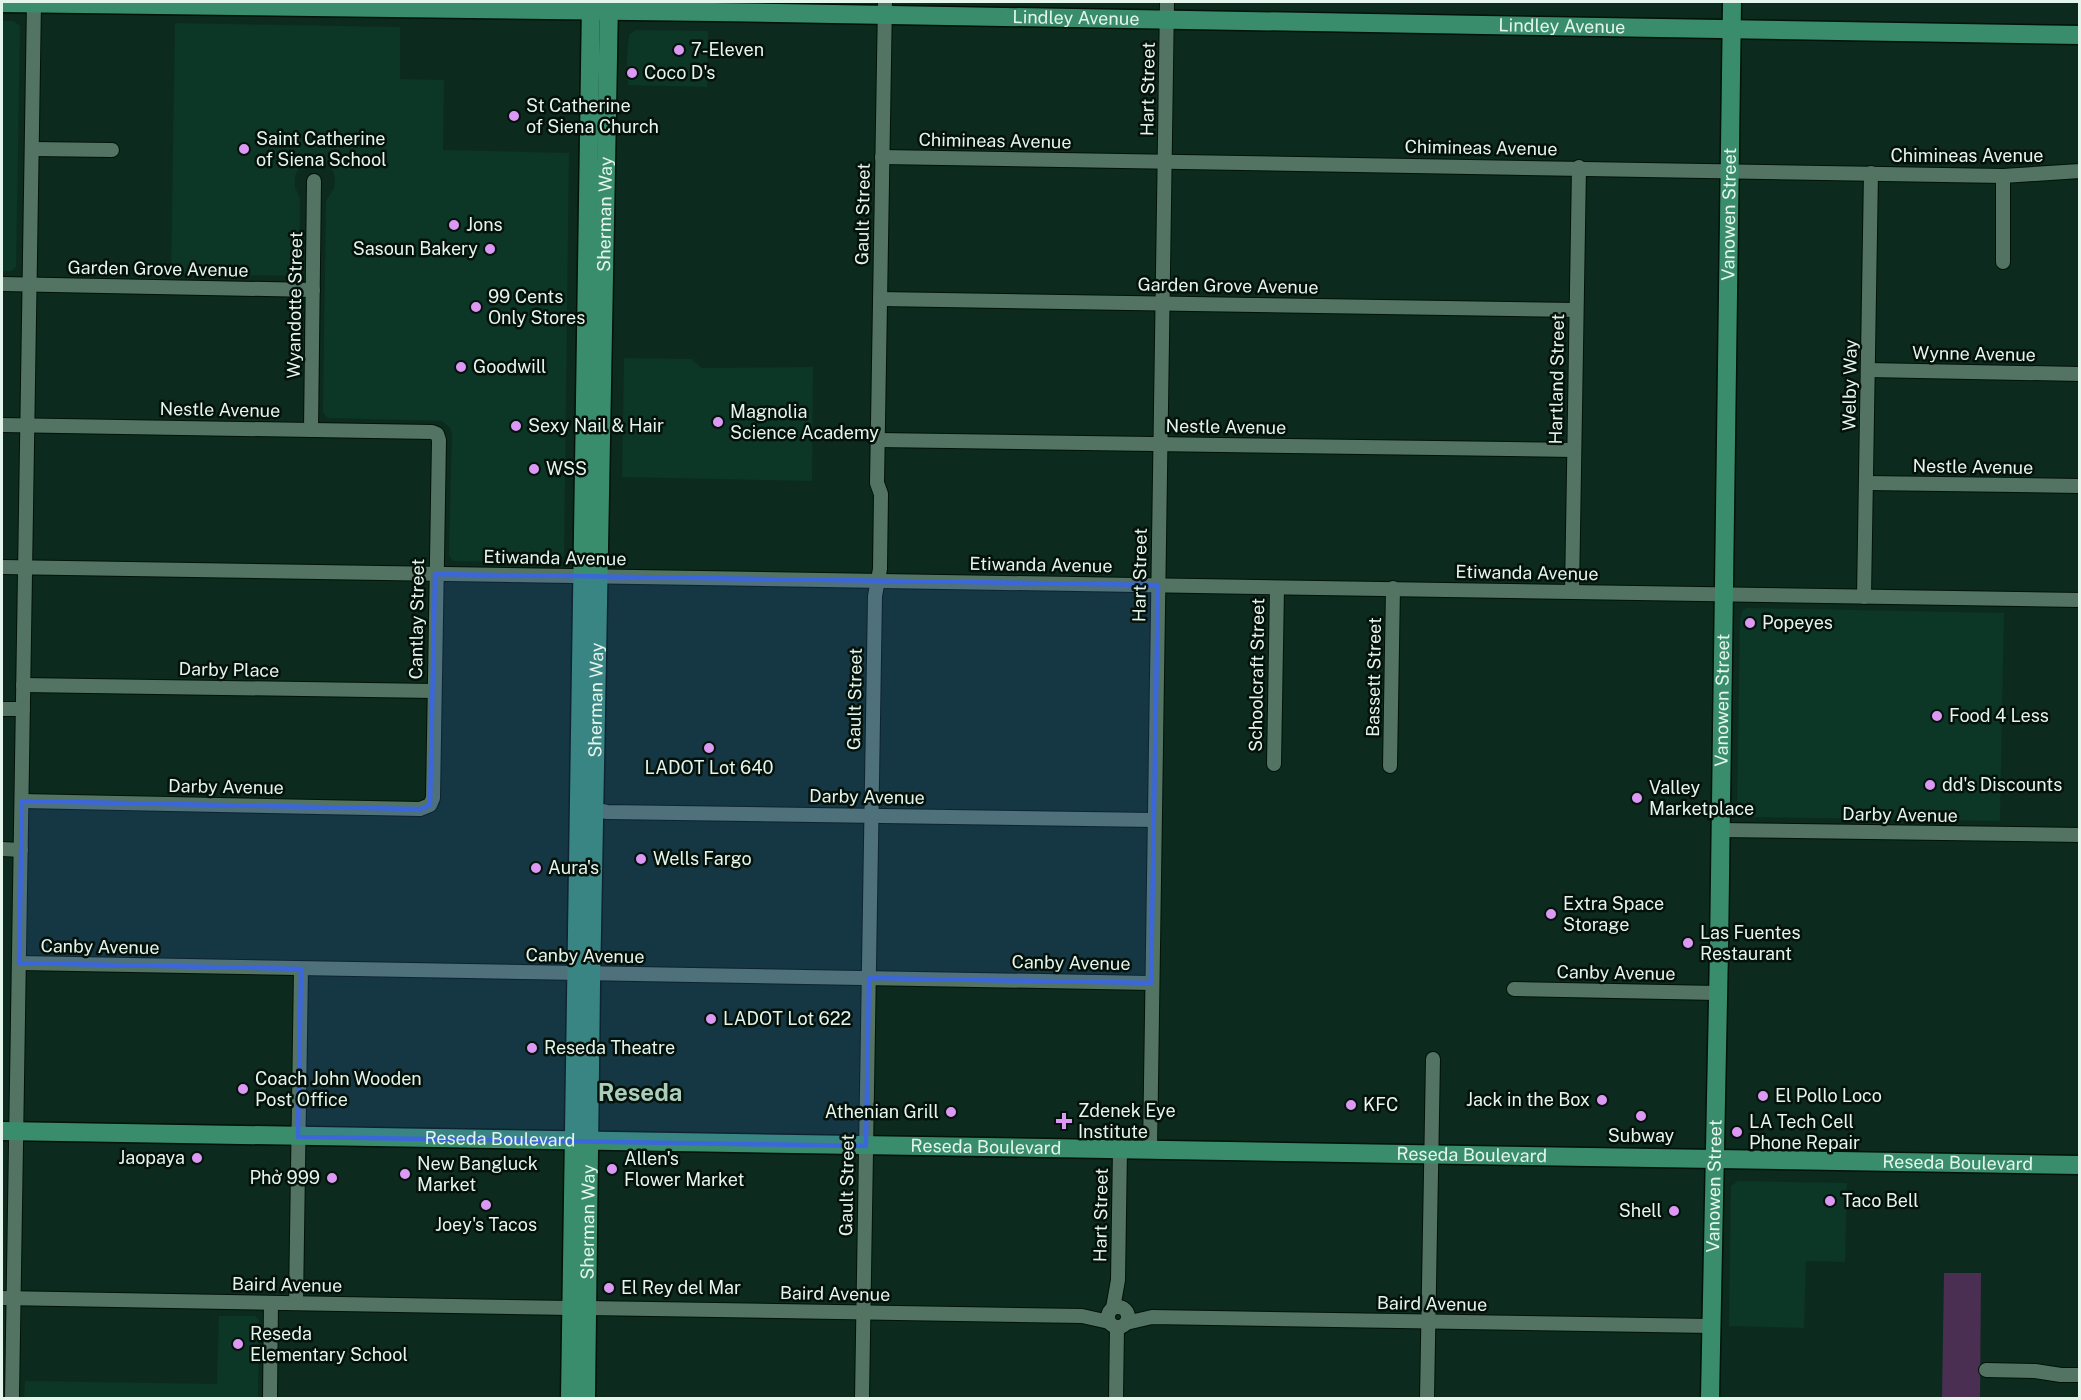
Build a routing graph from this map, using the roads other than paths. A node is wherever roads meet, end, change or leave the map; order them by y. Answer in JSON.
{"nodes":[{"id":1,"x":34,"y":2,"type":"edge"},
{"id":2,"x":1167,"y":2,"type":"edge"},
{"id":3,"x":1732,"y":2,"type":"edge"},
{"id":4,"x":2,"y":3,"type":"edge"},
{"id":5,"x":600,"y":6,"type":"edge"},
{"id":6,"x":885,"y":9,"type":"edge"},
{"id":7,"x":1167,"y":20,"type":"junction"},
{"id":8,"x":1732,"y":29,"type":"junction"},
{"id":9,"x":2079,"y":35,"type":"edge"},
{"id":10,"x":32,"y":149,"type":"junction"},
{"id":11,"x":112,"y":150,"type":"dead end"},
{"id":12,"x":882,"y":157,"type":"junction"},
{"id":13,"x":1165,"y":161,"type":"junction"},
{"id":14,"x":1579,"y":167,"type":"junction"},
{"id":15,"x":1729,"y":171,"type":"junction"},
{"id":16,"x":2079,"y":171,"type":"edge"},
{"id":17,"x":1871,"y":173,"type":"junction"},
{"id":18,"x":2003,"y":176,"type":"junction"},
{"id":19,"x":315,"y":181,"type":"dead end"},
{"id":20,"x":2003,"y":262,"type":"dead end"},
{"id":21,"x":2,"y":284,"type":"edge"},
{"id":22,"x":30,"y":284,"type":"junction"},
{"id":23,"x":313,"y":290,"type":"junction"},
{"id":24,"x":880,"y":299,"type":"junction"},
{"id":25,"x":1163,"y":303,"type":"junction"},
{"id":26,"x":1576,"y":310,"type":"junction"},
{"id":27,"x":1868,"y":370,"type":"junction"},
{"id":28,"x":2079,"y":374,"type":"edge"},
{"id":29,"x":2,"y":425,"type":"edge"},
{"id":30,"x":27,"y":426,"type":"junction"},
{"id":31,"x":311,"y":430,"type":"junction"},
{"id":32,"x":437,"y":434,"type":"joint"},
{"id":33,"x":878,"y":440,"type":"junction"},
{"id":34,"x":1161,"y":444,"type":"junction"},
{"id":35,"x":1574,"y":450,"type":"junction"},
{"id":36,"x":1867,"y":483,"type":"junction"},
{"id":37,"x":2079,"y":486,"type":"edge"},
{"id":38,"x":2,"y":567,"type":"edge"},
{"id":39,"x":24,"y":567,"type":"junction"},
{"id":40,"x":435,"y":574,"type":"junction"},
{"id":41,"x":591,"y":576,"type":"junction"},
{"id":42,"x":877,"y":581,"type":"junction"},
{"id":43,"x":1158,"y":585,"type":"junction"},
{"id":44,"x":1277,"y":588,"type":"junction"},
{"id":45,"x":1393,"y":588,"type":"junction"},
{"id":46,"x":1572,"y":592,"type":"junction"},
{"id":47,"x":1724,"y":594,"type":"junction"},
{"id":48,"x":1864,"y":597,"type":"junction"},
{"id":49,"x":2079,"y":600,"type":"edge"},
{"id":50,"x":23,"y":685,"type":"junction"},
{"id":51,"x":434,"y":691,"type":"junction"},
{"id":52,"x":2,"y":709,"type":"edge"},
{"id":53,"x":23,"y":709,"type":"junction"},
{"id":54,"x":1274,"y":764,"type":"dead end"},
{"id":55,"x":1390,"y":766,"type":"dead end"},
{"id":56,"x":22,"y":801,"type":"junction"},
{"id":57,"x":430,"y":805,"type":"joint"},
{"id":58,"x":587,"y":808,"type":"junction"},
{"id":59,"x":871,"y":816,"type":"junction"},
{"id":60,"x":1154,"y":820,"type":"junction"},
{"id":61,"x":1720,"y":830,"type":"junction"},
{"id":62,"x":2079,"y":835,"type":"edge"},
{"id":63,"x":2,"y":849,"type":"edge"},
{"id":64,"x":21,"y":850,"type":"junction"},
{"id":65,"x":19,"y":963,"type":"junction"},
{"id":66,"x":301,"y":969,"type":"junction"},
{"id":67,"x":584,"y":974,"type":"junction"},
{"id":68,"x":869,"y":978,"type":"junction"},
{"id":69,"x":1151,"y":983,"type":"junction"},
{"id":70,"x":1514,"y":989,"type":"dead end"},
{"id":71,"x":1718,"y":993,"type":"junction"},
{"id":72,"x":1433,"y":1059,"type":"dead end"},
{"id":73,"x":9,"y":1131,"type":"edge"},
{"id":74,"x":298,"y":1137,"type":"junction"},
{"id":75,"x":582,"y":1141,"type":"junction"},
{"id":76,"x":866,"y":1146,"type":"junction"},
{"id":77,"x":1120,"y":1149,"type":"junction"},
{"id":78,"x":1149,"y":1150,"type":"junction"},
{"id":79,"x":1431,"y":1154,"type":"junction"},
{"id":80,"x":1715,"y":1159,"type":"junction"},
{"id":81,"x":2079,"y":1165,"type":"edge"},
{"id":82,"x":7,"y":1298,"type":"edge"},
{"id":83,"x":296,"y":1302,"type":"junction"},
{"id":84,"x":271,"y":1303,"type":"junction"},
{"id":85,"x":579,"y":1308,"type":"junction"},
{"id":86,"x":863,"y":1312,"type":"junction"},
{"id":87,"x":1118,"y":1316,"type":"junction"},
{"id":88,"x":1428,"y":1322,"type":"junction"},
{"id":89,"x":1711,"y":1326,"type":"junction"},
{"id":90,"x":1986,"y":1370,"type":"dead end"},
{"id":91,"x":2079,"y":1375,"type":"edge"},
{"id":92,"x":12,"y":1398,"type":"edge"},
{"id":93,"x":270,"y":1398,"type":"edge"},
{"id":94,"x":570,"y":1398,"type":"edge"},
{"id":95,"x":586,"y":1398,"type":"edge"},
{"id":96,"x":862,"y":1398,"type":"edge"},
{"id":97,"x":1116,"y":1398,"type":"edge"},
{"id":98,"x":1427,"y":1398,"type":"edge"},
{"id":99,"x":1710,"y":1398,"type":"edge"}],
"edges":[{"from":1,"to":4,"type":"main road","name":"Lindley Avenue"},
{"from":1,"to":5,"type":"main road","name":"Lindley Avenue"},
{"from":1,"to":10,"type":"street"},
{"from":2,"to":7,"type":"street","name":"Hart Street"},
{"from":3,"to":8,"type":"main road","name":"Vanowen Street"},
{"from":5,"to":6,"type":"main road","name":"Lindley Avenue"},
{"from":5,"to":41,"type":"main road","name":"Sherman Way"},
{"from":6,"to":7,"type":"main road","name":"Lindley Avenue"},
{"from":6,"to":12,"type":"street","name":"Gault Street"},
{"from":7,"to":8,"type":"main road","name":"Lindley Avenue"},
{"from":7,"to":13,"type":"street","name":"Hart Street"},
{"from":8,"to":9,"type":"main road","name":"Lindley Avenue"},
{"from":8,"to":15,"type":"main road","name":"Vanowen Street"},
{"from":10,"to":11,"type":"street"},
{"from":10,"to":22,"type":"street"},
{"from":12,"to":13,"type":"street","name":"Chimineas Avenue"},
{"from":12,"to":24,"type":"street","name":"Gault Street"},
{"from":13,"to":14,"type":"street","name":"Chimineas Avenue"},
{"from":13,"to":25,"type":"street","name":"Hart Street"},
{"from":14,"to":15,"type":"street","name":"Chimineas Avenue"},
{"from":14,"to":26,"type":"street","name":"Hartland Street"},
{"from":15,"to":17,"type":"street","name":"Chimineas Avenue"},
{"from":15,"to":47,"type":"main road","name":"Vanowen Street"},
{"from":16,"to":18,"type":"street","name":"Chimineas Avenue"},
{"from":17,"to":18,"type":"street","name":"Chimineas Avenue"},
{"from":17,"to":27,"type":"street","name":"Welby Way"},
{"from":18,"to":20,"type":"street"},
{"from":19,"to":23,"type":"street","name":"Wyandotte Street"},
{"from":21,"to":22,"type":"street","name":"Garden Grove Avenue"},
{"from":22,"to":23,"type":"street","name":"Garden Grove Avenue"},
{"from":22,"to":30,"type":"street"},
{"from":23,"to":31,"type":"street","name":"Wyandotte Street"},
{"from":24,"to":25,"type":"street","name":"Garden Grove Avenue"},
{"from":24,"to":33,"type":"street","name":"Gault Street"},
{"from":25,"to":26,"type":"street","name":"Garden Grove Avenue"},
{"from":25,"to":34,"type":"street","name":"Hart Street"},
{"from":26,"to":35,"type":"street","name":"Hartland Street"},
{"from":27,"to":28,"type":"street","name":"Wynne Avenue"},
{"from":27,"to":36,"type":"street","name":"Welby Way"},
{"from":29,"to":30,"type":"street","name":"Nestle Avenue"},
{"from":30,"to":31,"type":"street","name":"Nestle Avenue"},
{"from":30,"to":39,"type":"street"},
{"from":31,"to":32,"type":"street","name":"Nestle Avenue"},
{"from":32,"to":40,"type":"street","name":"Cantlay Street"},
{"from":33,"to":34,"type":"street","name":"Nestle Avenue"},
{"from":33,"to":42,"type":"street","name":"Gault Street"},
{"from":34,"to":35,"type":"street","name":"Nestle Avenue"},
{"from":34,"to":43,"type":"street","name":"Hart Street"},
{"from":35,"to":46,"type":"street","name":"Hartland Street"},
{"from":36,"to":37,"type":"street","name":"Nestle Avenue"},
{"from":36,"to":48,"type":"street","name":"Welby Way"},
{"from":38,"to":39,"type":"street","name":"Etiwanda Avenue"},
{"from":39,"to":40,"type":"street","name":"Etiwanda Avenue"},
{"from":39,"to":50,"type":"street"},
{"from":40,"to":41,"type":"street","name":"Etiwanda Avenue"},
{"from":40,"to":51,"type":"street","name":"Cantlay Street"},
{"from":41,"to":42,"type":"street","name":"Etiwanda Avenue"},
{"from":41,"to":58,"type":"main road","name":"Sherman Way"},
{"from":42,"to":43,"type":"street","name":"Etiwanda Avenue"},
{"from":42,"to":59,"type":"street","name":"Gault Street"},
{"from":43,"to":44,"type":"street","name":"Etiwanda Avenue"},
{"from":43,"to":60,"type":"street","name":"Hart Street"},
{"from":44,"to":45,"type":"street","name":"Etiwanda Avenue"},
{"from":44,"to":54,"type":"street","name":"Schoolcraft Street"},
{"from":45,"to":46,"type":"street","name":"Etiwanda Avenue"},
{"from":45,"to":55,"type":"street","name":"Bassett Street"},
{"from":46,"to":47,"type":"street","name":"Etiwanda Avenue"},
{"from":47,"to":48,"type":"street","name":"Etiwanda Avenue"},
{"from":47,"to":61,"type":"main road","name":"Vanowen Street"},
{"from":48,"to":49,"type":"street","name":"Etiwanda Avenue"},
{"from":50,"to":51,"type":"street","name":"Darby Place"},
{"from":50,"to":53,"type":"street"},
{"from":51,"to":57,"type":"street","name":"Cantlay Street"},
{"from":52,"to":53,"type":"street"},
{"from":53,"to":56,"type":"street"},
{"from":56,"to":57,"type":"street","name":"Darby Avenue"},
{"from":56,"to":64,"type":"street"},
{"from":58,"to":59,"type":"street","name":"Darby Avenue"},
{"from":58,"to":67,"type":"main road","name":"Sherman Way"},
{"from":59,"to":60,"type":"street","name":"Darby Avenue"},
{"from":59,"to":68,"type":"street","name":"Gault Street"},
{"from":60,"to":69,"type":"street","name":"Hart Street"},
{"from":61,"to":62,"type":"street","name":"Darby Avenue"},
{"from":61,"to":71,"type":"main road","name":"Vanowen Street"},
{"from":63,"to":64,"type":"street"},
{"from":64,"to":65,"type":"street"},
{"from":65,"to":66,"type":"street","name":"Canby Avenue"},
{"from":65,"to":73,"type":"street"},
{"from":66,"to":67,"type":"street","name":"Canby Avenue"},
{"from":66,"to":74,"type":"street"},
{"from":67,"to":68,"type":"street","name":"Canby Avenue"},
{"from":67,"to":75,"type":"main road","name":"Sherman Way"},
{"from":68,"to":69,"type":"street","name":"Canby Avenue"},
{"from":68,"to":76,"type":"street","name":"Gault Street"},
{"from":69,"to":78,"type":"street","name":"Hart Street"},
{"from":70,"to":71,"type":"street","name":"Canby Avenue"},
{"from":71,"to":80,"type":"main road","name":"Vanowen Street"},
{"from":72,"to":79,"type":"street"},
{"from":73,"to":74,"type":"main road","name":"Reseda Boulevard"},
{"from":73,"to":82,"type":"street"},
{"from":74,"to":75,"type":"main road","name":"Reseda Boulevard"},
{"from":74,"to":83,"type":"street"},
{"from":75,"to":76,"type":"main road","name":"Reseda Boulevard"},
{"from":75,"to":85,"type":"main road","name":"Sherman Way"},
{"from":76,"to":77,"type":"main road","name":"Reseda Boulevard"},
{"from":76,"to":86,"type":"street","name":"Gault Street"},
{"from":77,"to":78,"type":"main road","name":"Reseda Boulevard"},
{"from":77,"to":87,"type":"street","name":"Hart Street"},
{"from":78,"to":79,"type":"main road","name":"Reseda Boulevard"},
{"from":79,"to":80,"type":"main road","name":"Reseda Boulevard"},
{"from":79,"to":88,"type":"street"},
{"from":80,"to":81,"type":"main road","name":"Reseda Boulevard"},
{"from":80,"to":89,"type":"main road","name":"Vanowen Street"},
{"from":82,"to":84,"type":"street","name":"Baird Avenue"},
{"from":82,"to":92,"type":"street"},
{"from":83,"to":84,"type":"street","name":"Baird Avenue"},
{"from":83,"to":85,"type":"street","name":"Baird Avenue"},
{"from":84,"to":93,"type":"street"},
{"from":85,"to":86,"type":"street","name":"Baird Avenue"},
{"from":85,"to":94,"type":"main road","name":"Sherman Way"},
{"from":85,"to":95,"type":"main road","name":"Sherman Way"},
{"from":86,"to":87,"type":"street","name":"Baird Avenue"},
{"from":86,"to":96,"type":"street","name":"Gault Street"},
{"from":87,"to":88,"type":"street","name":"Baird Avenue"},
{"from":87,"to":97,"type":"street","name":"Hart Street"},
{"from":88,"to":89,"type":"street","name":"Baird Avenue"},
{"from":88,"to":98,"type":"street"},
{"from":89,"to":99,"type":"main road","name":"Vanowen Street"},
{"from":90,"to":91,"type":"street"}]}
